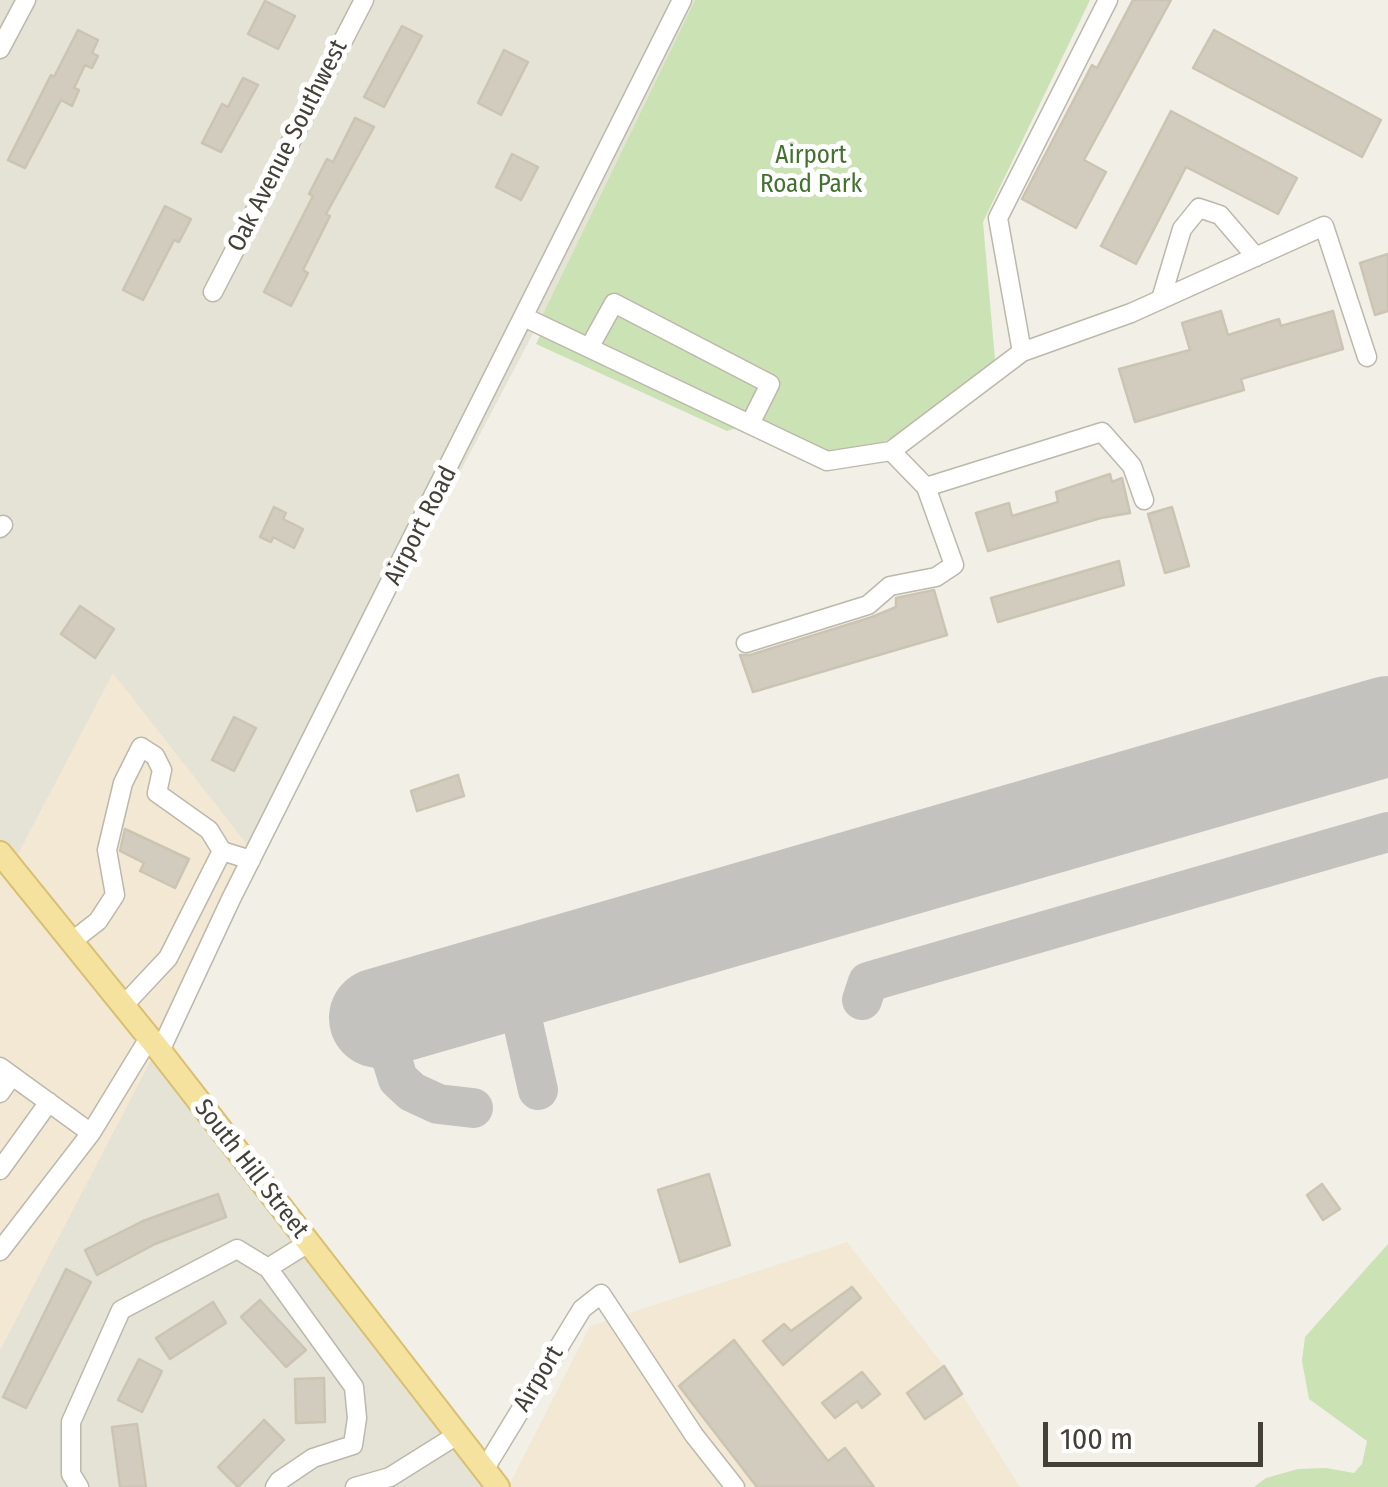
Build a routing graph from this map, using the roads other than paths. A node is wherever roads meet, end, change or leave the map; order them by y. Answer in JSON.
{"nodes":[{"id":1,"x":26,"y":0,"type":"edge"},
{"id":2,"x":364,"y":0,"type":"edge"},
{"id":3,"x":682,"y":0,"type":"edge"},
{"id":4,"x":1108,"y":0,"type":"edge"},
{"id":5,"x":0,"y":48,"type":"edge"},
{"id":6,"x":1256,"y":257,"type":"junction"},
{"id":7,"x":213,"y":292,"type":"dead end"},
{"id":8,"x":1161,"y":300,"type":"junction"},
{"id":9,"x":524,"y":317,"type":"junction"},
{"id":10,"x":588,"y":348,"type":"junction"},
{"id":11,"x":1022,"y":352,"type":"junction"},
{"id":12,"x":1367,"y":357,"type":"dead end"},
{"id":13,"x":750,"y":424,"type":"junction"},
{"id":14,"x":892,"y":451,"type":"junction"},
{"id":15,"x":926,"y":487,"type":"junction"},
{"id":16,"x":1144,"y":500,"type":"dead end"},
{"id":17,"x":746,"y":643,"type":"dead end"},
{"id":18,"x":222,"y":852,"type":"junction"},
{"id":19,"x":0,"y":853,"type":"edge"},
{"id":20,"x":250,"y":860,"type":"junction"},
{"id":21,"x":71,"y":942,"type":"junction"},
{"id":22,"x":123,"y":1006,"type":"junction"},
{"id":23,"x":154,"y":1045,"type":"junction"},
{"id":24,"x":6,"y":1071,"type":"edge"},
{"id":25,"x":0,"y":1093,"type":"edge"},
{"id":26,"x":49,"y":1102,"type":"junction"},
{"id":27,"x":92,"y":1133,"type":"junction"},
{"id":28,"x":0,"y":1170,"type":"edge"},
{"id":29,"x":308,"y":1243,"type":"junction"},
{"id":30,"x":0,"y":1252,"type":"edge"},
{"id":31,"x":268,"y":1268,"type":"junction"},
{"id":32,"x":457,"y":1435,"type":"junction"},
{"id":33,"x":491,"y":1479,"type":"edge"},
{"id":34,"x":79,"y":1487,"type":"edge"},
{"id":35,"x":276,"y":1487,"type":"edge"},
{"id":36,"x":354,"y":1487,"type":"edge"},
{"id":37,"x":736,"y":1487,"type":"edge"}],
"edges":[{"from":1,"to":5,"type":"street"},
{"from":2,"to":7,"type":"street","name":"Oak Avenue Southwest"},
{"from":3,"to":9,"type":"street","name":"Airport Road"},
{"from":4,"to":11,"type":"street"},
{"from":6,"to":8,"type":"street"},
{"from":6,"to":8,"type":"street"},
{"from":6,"to":12,"type":"street"},
{"from":8,"to":11,"type":"street"},
{"from":9,"to":10,"type":"street"},
{"from":9,"to":20,"type":"street","name":"Airport Road"},
{"from":10,"to":13,"type":"street"},
{"from":10,"to":13,"type":"street"},
{"from":11,"to":14,"type":"street"},
{"from":13,"to":14,"type":"street"},
{"from":14,"to":15,"type":"street"},
{"from":15,"to":16,"type":"street"},
{"from":15,"to":17,"type":"street"},
{"from":18,"to":20,"type":"street"},
{"from":18,"to":21,"type":"street"},
{"from":18,"to":22,"type":"street"},
{"from":19,"to":21,"type":"main road","name":"South Hill Street"},
{"from":20,"to":23,"type":"street","name":"Airport Road"},
{"from":21,"to":22,"type":"main road","name":"South Hill Street"},
{"from":22,"to":23,"type":"main road","name":"South Hill Street"},
{"from":23,"to":27,"type":"street","name":"Airport Road"},
{"from":23,"to":29,"type":"main road","name":"South Hill Street"},
{"from":24,"to":25,"type":"street"},
{"from":24,"to":26,"type":"street"},
{"from":26,"to":27,"type":"street"},
{"from":26,"to":28,"type":"street"},
{"from":27,"to":30,"type":"street","name":"Airport Road"},
{"from":29,"to":31,"type":"street"},
{"from":29,"to":32,"type":"main road","name":"South Hill Street"},
{"from":31,"to":34,"type":"street"},
{"from":31,"to":35,"type":"street"},
{"from":32,"to":33,"type":"main road","name":"South Hill Street"},
{"from":32,"to":36,"type":"street"},
{"from":33,"to":37,"type":"street","name":"Airport"}]}
